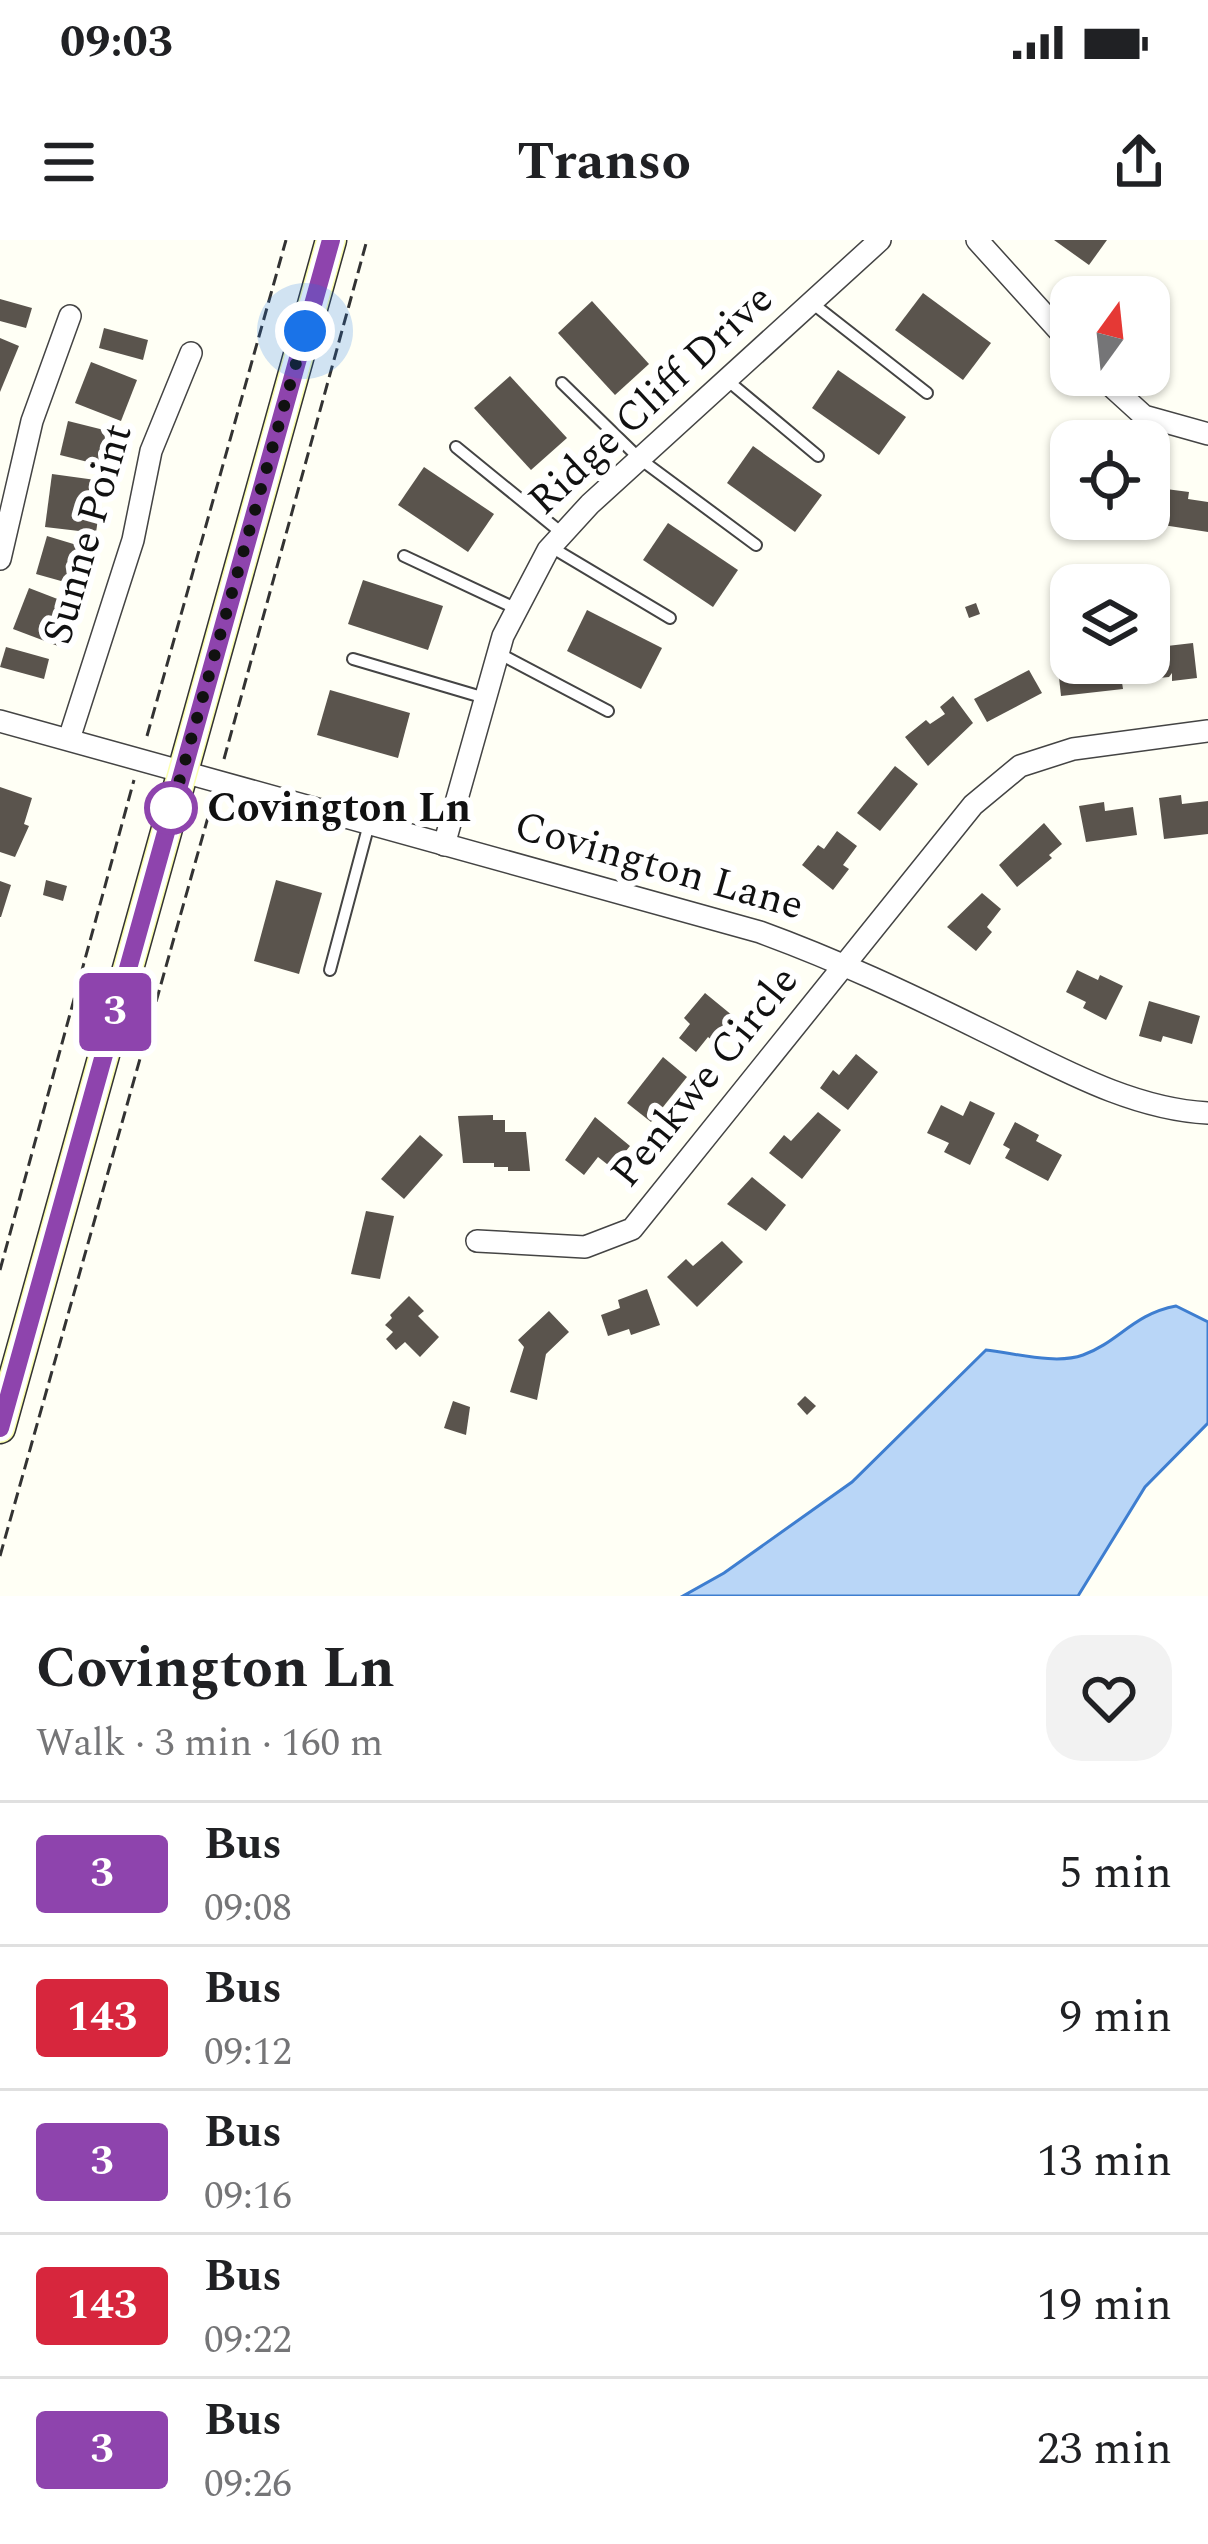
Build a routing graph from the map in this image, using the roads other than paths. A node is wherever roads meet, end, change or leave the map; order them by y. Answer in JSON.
{"nodes":[{"id":1,"x":331,"y":240,"type":"edge"},
{"id":2,"x":880,"y":240,"type":"edge"},
{"id":3,"x":977,"y":240,"type":"edge"},
{"id":4,"x":812,"y":303,"type":"junction"},
{"id":5,"x":70,"y":316,"type":"dead end"},
{"id":6,"x":1050,"y":321,"type":"edge"},
{"id":7,"x":191,"y":353,"type":"dead end"},
{"id":8,"x":727,"y":380,"type":"junction"},
{"id":9,"x":562,"y":383,"type":"dead end"},
{"id":10,"x":927,"y":393,"type":"dead end"},
{"id":11,"x":1122,"y":396,"type":"edge"},
{"id":12,"x":1208,"y":434,"type":"edge"},
{"id":13,"x":456,"y":447,"type":"dead end"},
{"id":14,"x":818,"y":456,"type":"dead end"},
{"id":15,"x":640,"y":459,"type":"junction"},
{"id":16,"x":557,"y":540,"type":"junction"},
{"id":17,"x":756,"y":545,"type":"dead end"},
{"id":18,"x":404,"y":556,"type":"dead end"},
{"id":19,"x":0,"y":559,"type":"edge"},
{"id":20,"x":517,"y":609,"type":"junction"},
{"id":21,"x":670,"y":618,"type":"dead end"},
{"id":22,"x":498,"y":653,"type":"junction"},
{"id":23,"x":353,"y":659,"type":"dead end"},
{"id":24,"x":485,"y":698,"type":"junction"},
{"id":25,"x":608,"y":712,"type":"dead end"},
{"id":26,"x":0,"y":721,"type":"edge"},
{"id":27,"x":1208,"y":730,"type":"edge"},
{"id":28,"x":70,"y":740,"type":"junction"},
{"id":29,"x":182,"y":771,"type":"junction"},
{"id":30,"x":369,"y":824,"type":"junction"},
{"id":31,"x":444,"y":845,"type":"junction"},
{"id":32,"x":847,"y":963,"type":"junction"},
{"id":33,"x":330,"y":970,"type":"dead end"},
{"id":34,"x":1208,"y":1113,"type":"edge"},
{"id":35,"x":477,"y":1241,"type":"dead end"},
{"id":36,"x":0,"y":1428,"type":"edge"}],
"edges":[{"from":1,"to":29,"type":"street"},
{"from":2,"to":4,"type":"street","name":"Ridge Cliff Drive"},
{"from":3,"to":6,"type":"street"},
{"from":4,"to":8,"type":"street","name":"Ridge Cliff Drive"},
{"from":4,"to":10,"type":"lane"},
{"from":5,"to":19,"type":"street"},
{"from":7,"to":28,"type":"street","name":"Sunne Point"},
{"from":8,"to":14,"type":"lane"},
{"from":8,"to":15,"type":"street","name":"Ridge Cliff Drive"},
{"from":9,"to":15,"type":"lane"},
{"from":11,"to":12,"type":"street"},
{"from":13,"to":16,"type":"lane"},
{"from":15,"to":16,"type":"street","name":"Ridge Cliff Drive"},
{"from":15,"to":17,"type":"lane"},
{"from":16,"to":20,"type":"street","name":"Ridge Cliff Drive"},
{"from":16,"to":21,"type":"lane"},
{"from":18,"to":20,"type":"lane"},
{"from":20,"to":22,"type":"street","name":"Ridge Cliff Drive"},
{"from":22,"to":24,"type":"street","name":"Ridge Cliff Drive"},
{"from":22,"to":25,"type":"lane"},
{"from":23,"to":24,"type":"lane"},
{"from":24,"to":31,"type":"street","name":"Ridge Cliff Drive"},
{"from":26,"to":28,"type":"street","name":"Covington Lane"},
{"from":27,"to":32,"type":"street","name":"Penkwe Circle"},
{"from":28,"to":29,"type":"street","name":"Covington Lane"},
{"from":29,"to":30,"type":"street","name":"Covington Lane"},
{"from":29,"to":36,"type":"street"},
{"from":30,"to":31,"type":"street","name":"Covington Lane"},
{"from":30,"to":33,"type":"lane"},
{"from":31,"to":32,"type":"street","name":"Covington Lane"},
{"from":32,"to":34,"type":"street","name":"Covington Lane"},
{"from":32,"to":35,"type":"street","name":"Penkwe Circle"}]}
